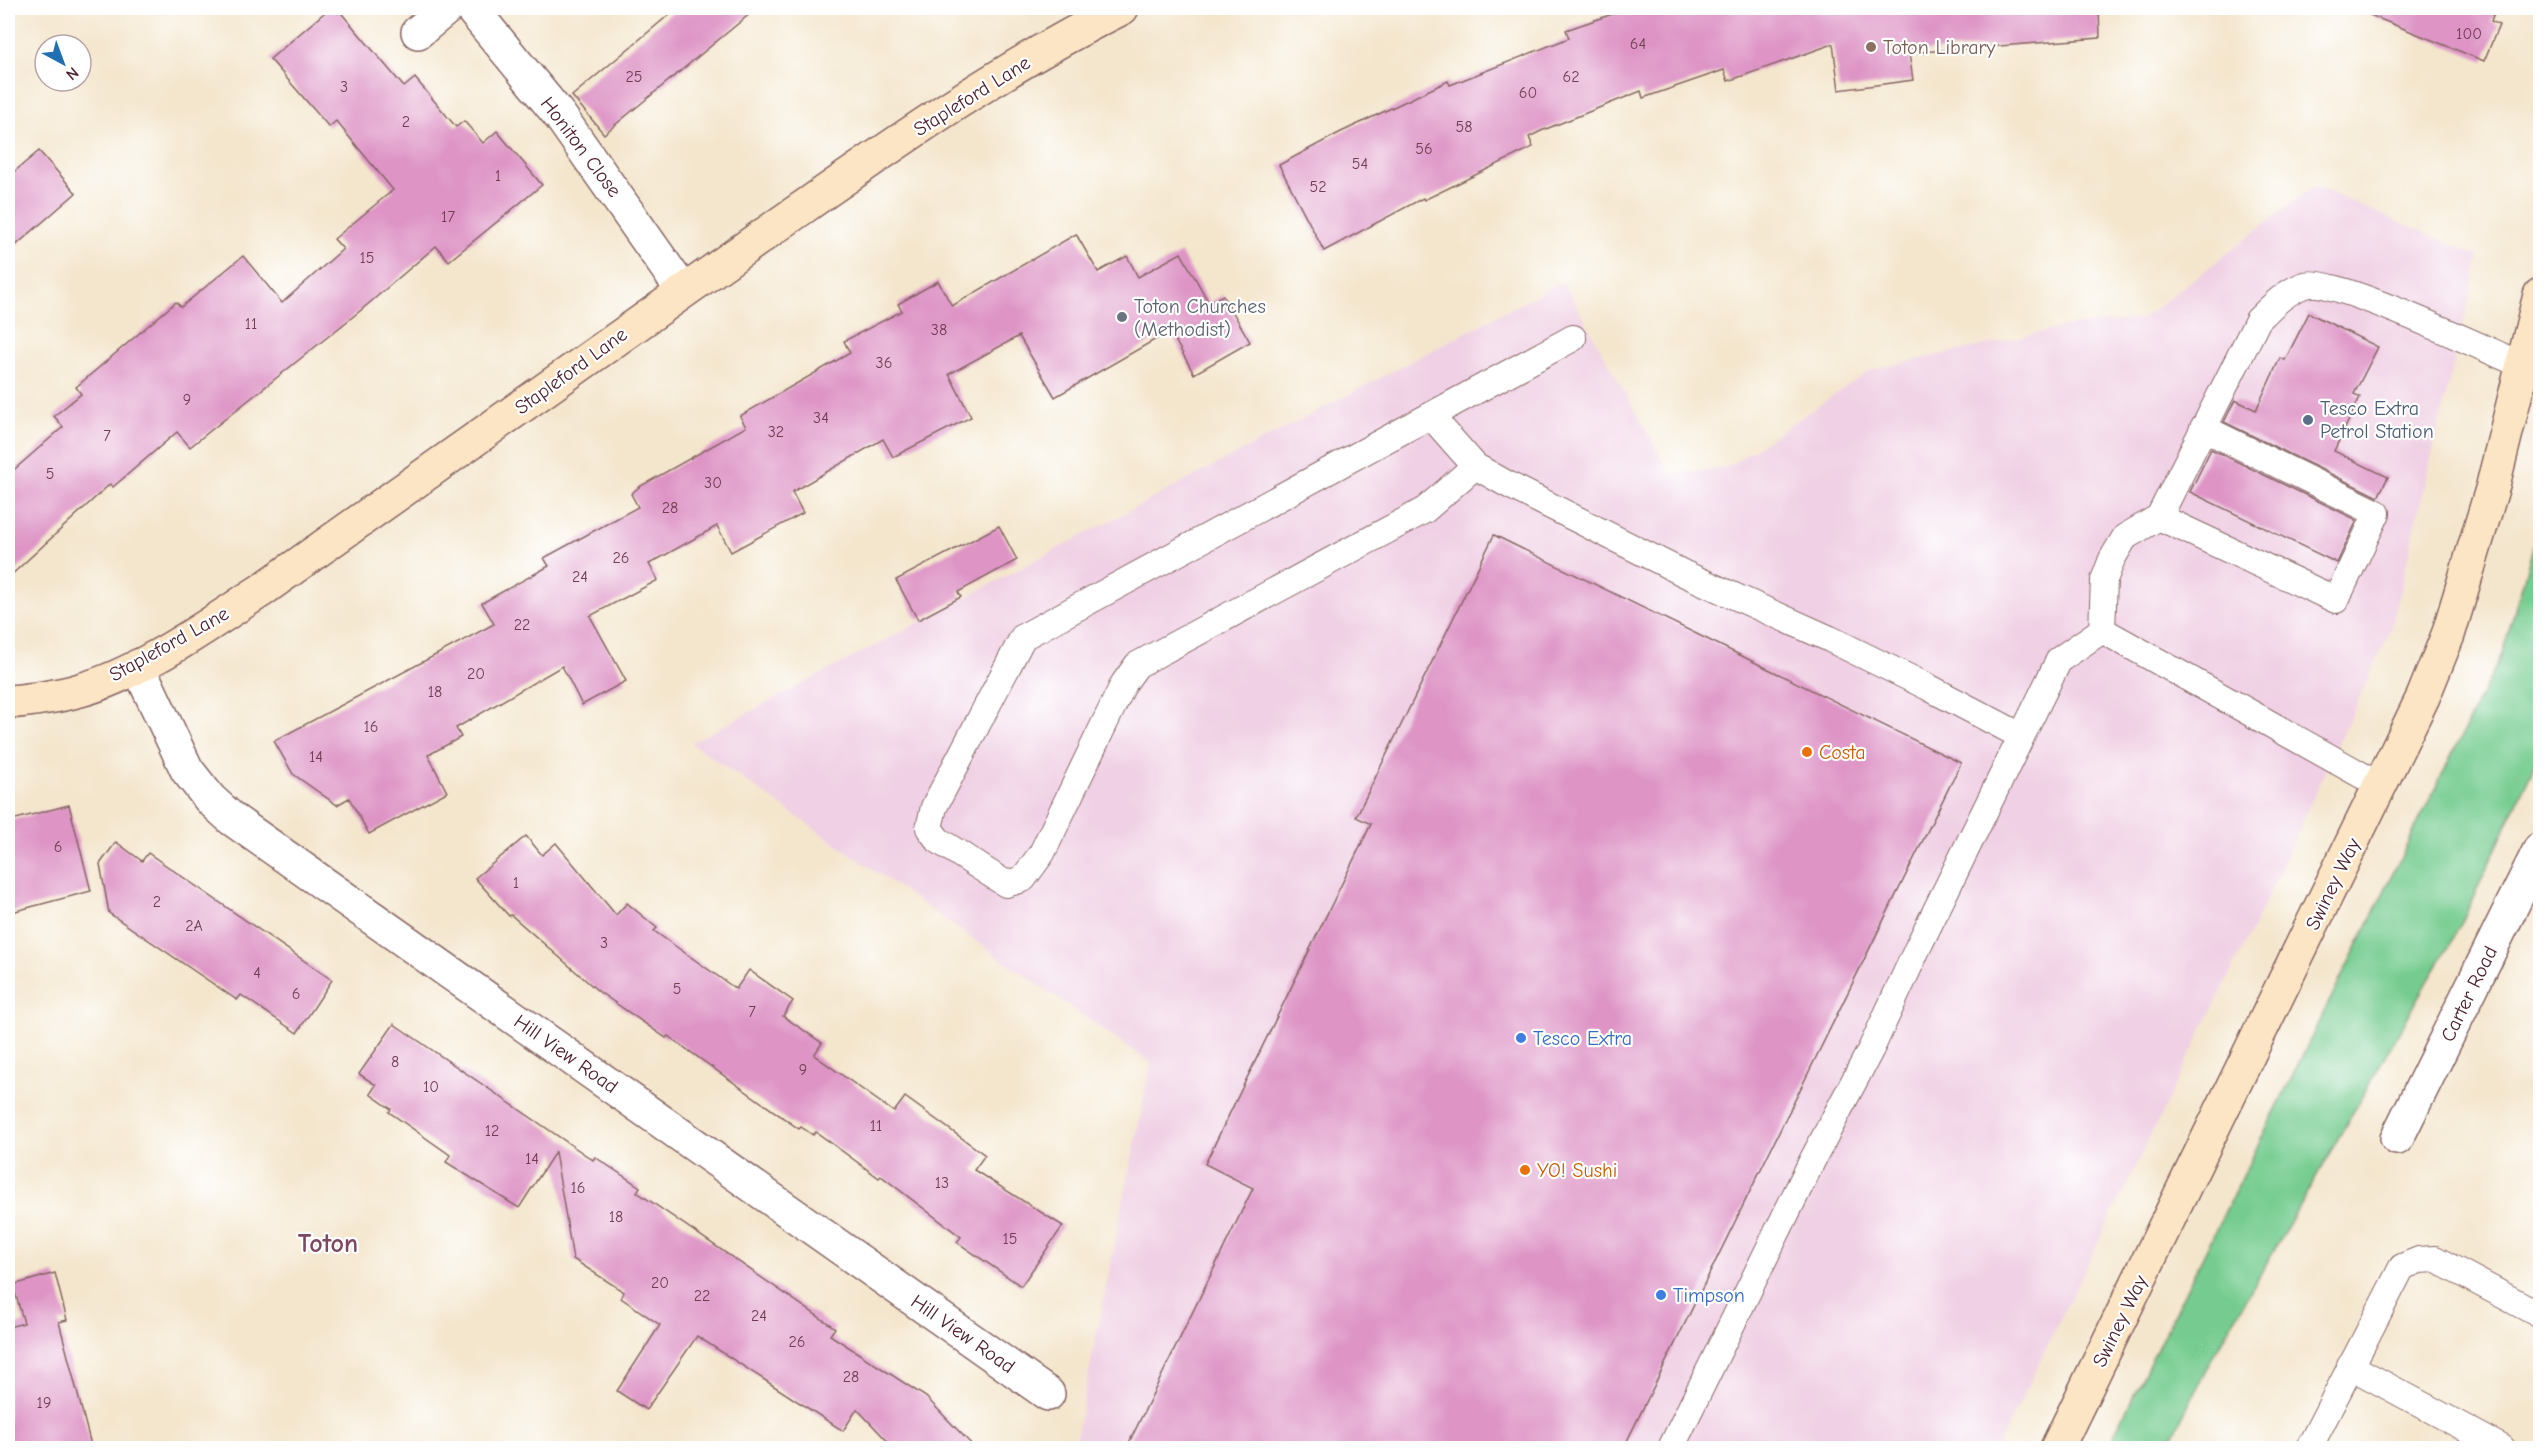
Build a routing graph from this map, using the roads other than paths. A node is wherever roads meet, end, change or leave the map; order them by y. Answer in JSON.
{"nodes":[{"id":1,"x":447,"y":8,"type":"edge"},
{"id":2,"x":471,"y":8,"type":"edge"},
{"id":3,"x":1122,"y":8,"type":"edge"},
{"id":4,"x":1088,"y":15,"type":"edge"},
{"id":5,"x":418,"y":32,"type":"dead end"},
{"id":6,"x":683,"y":291,"type":"junction"},
{"id":7,"x":2541,"y":295,"type":"edge"},
{"id":8,"x":1573,"y":338,"type":"dead end"},
{"id":9,"x":2531,"y":347,"type":"edge"},
{"id":10,"x":1431,"y":416,"type":"junction"},
{"id":11,"x":2203,"y":428,"type":"junction"},
{"id":12,"x":1475,"y":466,"type":"junction"},
{"id":13,"x":2159,"y":517,"type":"junction"},
{"id":14,"x":2102,"y":630,"type":"junction"},
{"id":15,"x":138,"y":666,"type":"junction"},
{"id":16,"x":8,"y":702,"type":"edge"},
{"id":17,"x":2021,"y":736,"type":"junction"},
{"id":18,"x":2381,"y":786,"type":"junction"},
{"id":19,"x":2541,"y":849,"type":"edge"},
{"id":20,"x":2397,"y":1138,"type":"dead end"},
{"id":21,"x":2541,"y":1315,"type":"edge"},
{"id":22,"x":2350,"y":1366,"type":"junction"},
{"id":23,"x":1048,"y":1394,"type":"dead end"},
{"id":24,"x":1671,"y":1449,"type":"edge"},
{"id":25,"x":2057,"y":1449,"type":"edge"},
{"id":26,"x":2309,"y":1449,"type":"edge"},
{"id":27,"x":2502,"y":1449,"type":"edge"}],
"edges":[{"from":1,"to":5,"type":"street"},
{"from":2,"to":6,"type":"street","name":"Honiton Close"},
{"from":3,"to":4,"type":"main road","name":"Stapleford Lane"},
{"from":4,"to":6,"type":"main road","name":"Stapleford Lane"},
{"from":6,"to":15,"type":"main road","name":"Stapleford Lane"},
{"from":7,"to":9,"type":"main road","name":"Swiney Way"},
{"from":8,"to":10,"type":"lane"},
{"from":9,"to":11,"type":"lane"},
{"from":9,"to":18,"type":"main road","name":"Swiney Way"},
{"from":10,"to":12,"type":"lane"},
{"from":10,"to":12,"type":"lane"},
{"from":11,"to":13,"type":"lane"},
{"from":11,"to":13,"type":"lane"},
{"from":12,"to":17,"type":"lane"},
{"from":13,"to":14,"type":"lane"},
{"from":14,"to":17,"type":"lane"},
{"from":14,"to":18,"type":"lane"},
{"from":15,"to":16,"type":"main road","name":"Stapleford Lane"},
{"from":15,"to":23,"type":"street","name":"Hill View Road"},
{"from":17,"to":24,"type":"lane"},
{"from":18,"to":25,"type":"main road","name":"Swiney Way"},
{"from":19,"to":20,"type":"street","name":"Carter Road"},
{"from":21,"to":22,"type":"lane"},
{"from":22,"to":26,"type":"lane"},
{"from":22,"to":27,"type":"lane"}]}
